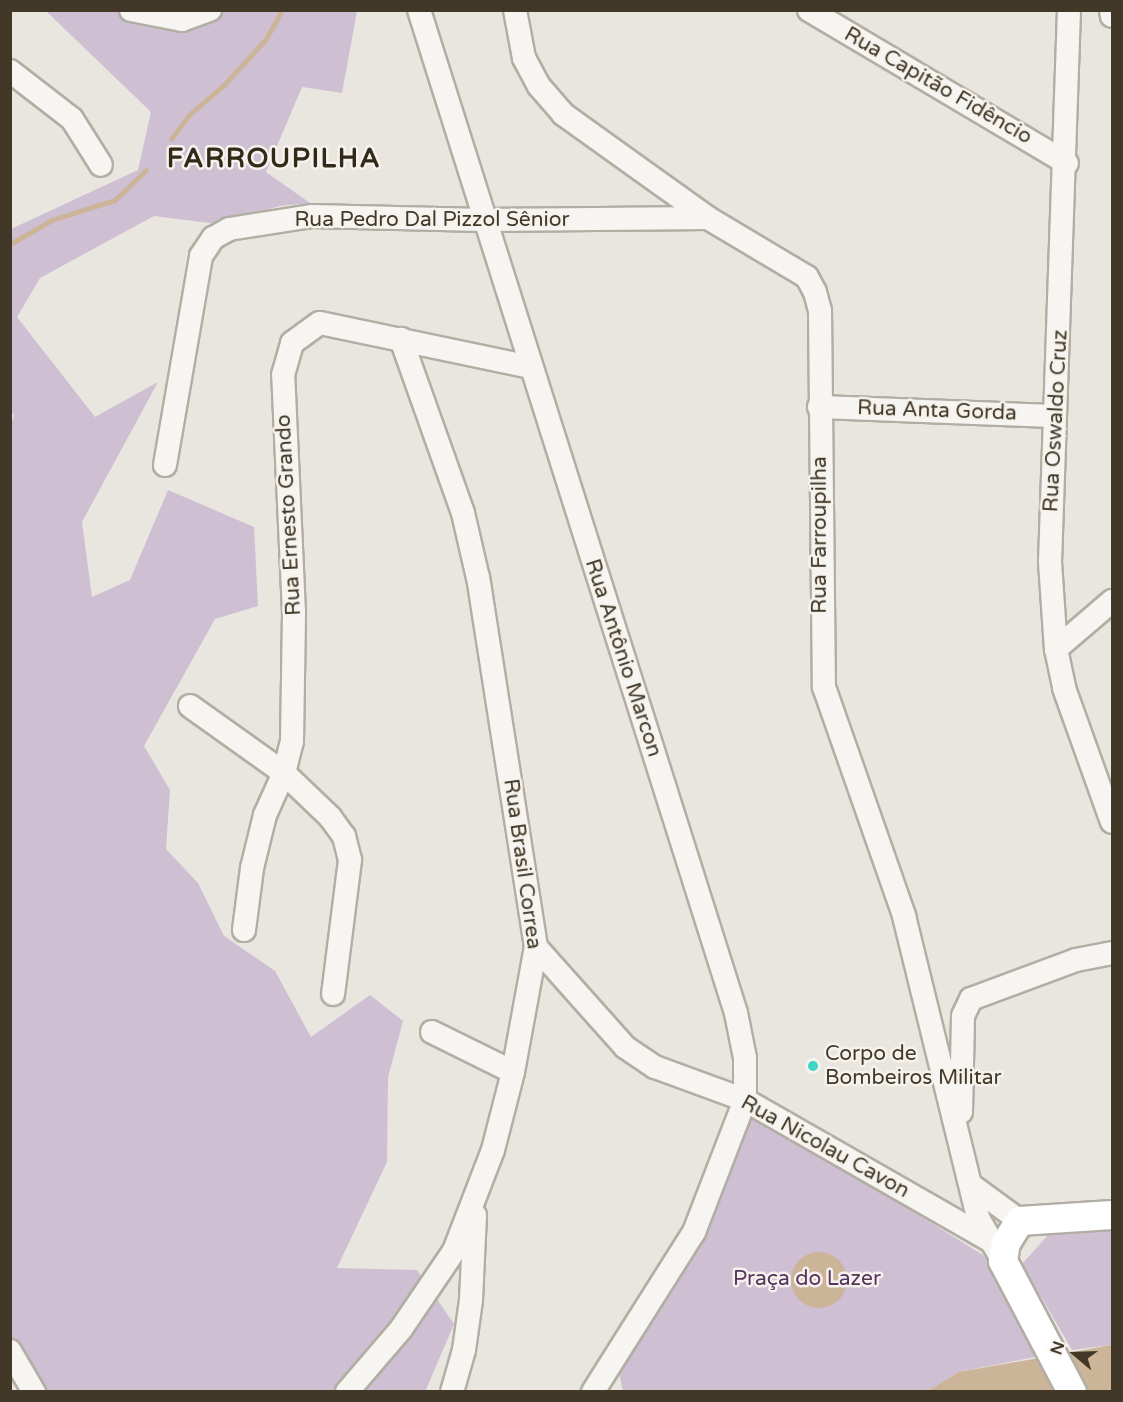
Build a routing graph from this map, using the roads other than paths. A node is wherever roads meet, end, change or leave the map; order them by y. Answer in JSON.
{"nodes":[{"id":1,"x":131,"y":10,"type":"edge"},
{"id":2,"x":210,"y":10,"type":"edge"},
{"id":3,"x":419,"y":10,"type":"edge"},
{"id":4,"x":514,"y":10,"type":"edge"},
{"id":5,"x":809,"y":10,"type":"edge"},
{"id":6,"x":1070,"y":10,"type":"edge"},
{"id":7,"x":1111,"y":10,"type":"edge"},
{"id":8,"x":1113,"y":16,"type":"edge"},
{"id":9,"x":10,"y":71,"type":"edge"},
{"id":10,"x":1066,"y":163,"type":"junction"},
{"id":11,"x":101,"y":165,"type":"dead end"},
{"id":12,"x":708,"y":218,"type":"junction"},
{"id":13,"x":483,"y":220,"type":"junction"},
{"id":14,"x":401,"y":339,"type":"junction"},
{"id":15,"x":530,"y":367,"type":"junction"},
{"id":16,"x":819,"y":407,"type":"junction"},
{"id":17,"x":1054,"y":416,"type":"junction"},
{"id":18,"x":165,"y":465,"type":"dead end"},
{"id":19,"x":1113,"y":601,"type":"edge"},
{"id":20,"x":1056,"y":649,"type":"junction"},
{"id":21,"x":190,"y":706,"type":"dead end"},
{"id":22,"x":284,"y":773,"type":"junction"},
{"id":23,"x":1113,"y":822,"type":"edge"},
{"id":24,"x":244,"y":930,"type":"dead end"},
{"id":25,"x":536,"y":947,"type":"junction"},
{"id":26,"x":1113,"y":953,"type":"edge"},
{"id":27,"x":333,"y":994,"type":"dead end"},
{"id":28,"x":432,"y":1032,"type":"dead end"},
{"id":29,"x":513,"y":1072,"type":"junction"},
{"id":30,"x":745,"y":1100,"type":"junction"},
{"id":31,"x":960,"y":1135,"type":"junction"},
{"id":32,"x":971,"y":1185,"type":"junction"},
{"id":33,"x":475,"y":1202,"type":"junction"},
{"id":34,"x":1113,"y":1215,"type":"edge"},
{"id":35,"x":949,"y":1216,"type":"junction"},
{"id":36,"x":978,"y":1218,"type":"junction"},
{"id":37,"x":1020,"y":1221,"type":"junction"},
{"id":38,"x":1003,"y":1262,"type":"junction"},
{"id":39,"x":10,"y":1351,"type":"edge"},
{"id":40,"x":34,"y":1392,"type":"edge"},
{"id":41,"x":347,"y":1392,"type":"edge"},
{"id":42,"x":453,"y":1392,"type":"edge"},
{"id":43,"x":593,"y":1392,"type":"edge"},
{"id":44,"x":1072,"y":1392,"type":"edge"}],
"edges":[{"from":1,"to":2,"type":"street"},
{"from":3,"to":13,"type":"street","name":"Rua Antônio Marcon"},
{"from":4,"to":12,"type":"street","name":"Rua Farroupilha"},
{"from":5,"to":10,"type":"street","name":"Rua Capitão Fidêncio"},
{"from":6,"to":10,"type":"street","name":"Rua Oswaldo Cruz"},
{"from":7,"to":8,"type":"street"},
{"from":9,"to":11,"type":"street"},
{"from":10,"to":17,"type":"street","name":"Rua Oswaldo Cruz"},
{"from":12,"to":13,"type":"street","name":"Rua Pedro Dal Pizzol Sênior"},
{"from":12,"to":16,"type":"street","name":"Rua Farroupilha"},
{"from":13,"to":15,"type":"street","name":"Rua Antônio Marcon"},
{"from":13,"to":18,"type":"street","name":"Rua Pedro Dal Pizzol Sênior"},
{"from":14,"to":15,"type":"street","name":"Rua Ernesto Grando"},
{"from":14,"to":22,"type":"street","name":"Rua Ernesto Grando"},
{"from":14,"to":25,"type":"street","name":"Rua Brasil Correa"},
{"from":15,"to":30,"type":"street","name":"Rua Antônio Marcon"},
{"from":16,"to":17,"type":"street","name":"Rua Anta Gorda"},
{"from":16,"to":31,"type":"street","name":"Rua Farroupilha"},
{"from":17,"to":20,"type":"street","name":"Rua Oswaldo Cruz"},
{"from":19,"to":20,"type":"street"},
{"from":20,"to":23,"type":"street","name":"Rua Oswaldo Cruz"},
{"from":21,"to":22,"type":"street"},
{"from":22,"to":24,"type":"street","name":"Rua Ernesto Grando"},
{"from":22,"to":27,"type":"street"},
{"from":25,"to":29,"type":"street","name":"Rua Brasil Correa"},
{"from":25,"to":30,"type":"street","name":"Rua Nicolau Cavon"},
{"from":26,"to":31,"type":"street"},
{"from":28,"to":29,"type":"street"},
{"from":29,"to":33,"type":"street","name":"Rua Brasil Correa"},
{"from":30,"to":35,"type":"street","name":"Rua Nicolau Cavon"},
{"from":30,"to":43,"type":"street"},
{"from":31,"to":32,"type":"street","name":"Rua Farroupilha"},
{"from":32,"to":35,"type":"street"},
{"from":32,"to":36,"type":"street","name":"Rua Farroupilha"},
{"from":32,"to":37,"type":"street"},
{"from":33,"to":41,"type":"street","name":"Rua Brasil Correa"},
{"from":33,"to":42,"type":"street"},
{"from":34,"to":37,"type":"main road","name":"Rua Nicolau Cavon"},
{"from":35,"to":36,"type":"street","name":"Rua Nicolau Cavon"},
{"from":35,"to":38,"type":"street","name":"Rua Nicolau Cavon"},
{"from":36,"to":37,"type":"street","name":"Rua Nicolau Cavon"},
{"from":36,"to":38,"type":"street","name":"Rua Farroupilha"},
{"from":37,"to":38,"type":"main road"},
{"from":38,"to":44,"type":"main road","name":"Rua Farroupilha"},
{"from":39,"to":40,"type":"street"}]}
